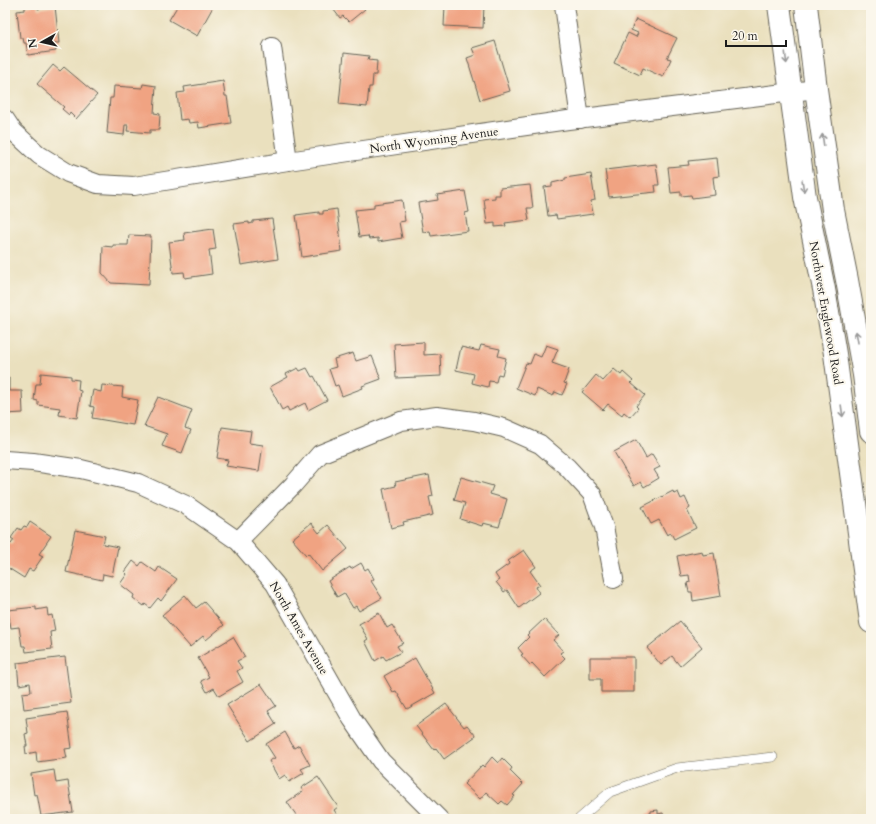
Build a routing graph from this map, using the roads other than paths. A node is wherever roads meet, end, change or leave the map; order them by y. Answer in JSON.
{"nodes":[{"id":1,"x":564,"y":5,"type":"edge"},
{"id":2,"x":779,"y":5,"type":"edge"},
{"id":3,"x":806,"y":5,"type":"edge"},
{"id":4,"x":272,"y":47,"type":"dead end"},
{"id":5,"x":816,"y":89,"type":"junction"},
{"id":6,"x":791,"y":93,"type":"junction"},
{"id":7,"x":5,"y":119,"type":"edge"},
{"id":8,"x":580,"y":119,"type":"junction"},
{"id":9,"x":288,"y":161,"type":"junction"},
{"id":10,"x":871,"y":431,"type":"edge"},
{"id":11,"x":5,"y":460,"type":"edge"},
{"id":12,"x":238,"y":541,"type":"junction"},
{"id":13,"x":614,"y":580,"type":"dead end"},
{"id":14,"x":871,"y":622,"type":"edge"},
{"id":15,"x":773,"y":757,"type":"dead end"},
{"id":16,"x":439,"y":819,"type":"edge"},
{"id":17,"x":579,"y":819,"type":"edge"}],
"edges":[{"from":1,"to":8,"type":"street"},
{"from":2,"to":6,"type":"main road","name":"Northwest Englewood Road","one_way":true},
{"from":3,"to":5,"type":"main road"},
{"from":4,"to":9,"type":"street"},
{"from":5,"to":6,"type":"street","name":"North Wyoming Avenue"},
{"from":10,"to":5,"type":"main road","one_way":true},
{"from":6,"to":8,"type":"street","name":"North Wyoming Avenue"},
{"from":6,"to":14,"type":"main road","name":"Northwest Englewood Road","one_way":true},
{"from":7,"to":9,"type":"street","name":"North Wyoming Avenue"},
{"from":8,"to":9,"type":"street","name":"North Wyoming Avenue"},
{"from":11,"to":12,"type":"street","name":"North Ames Avenue"},
{"from":12,"to":13,"type":"street"},
{"from":12,"to":16,"type":"street","name":"North Ames Avenue"},
{"from":15,"to":17,"type":"lane"}]}
